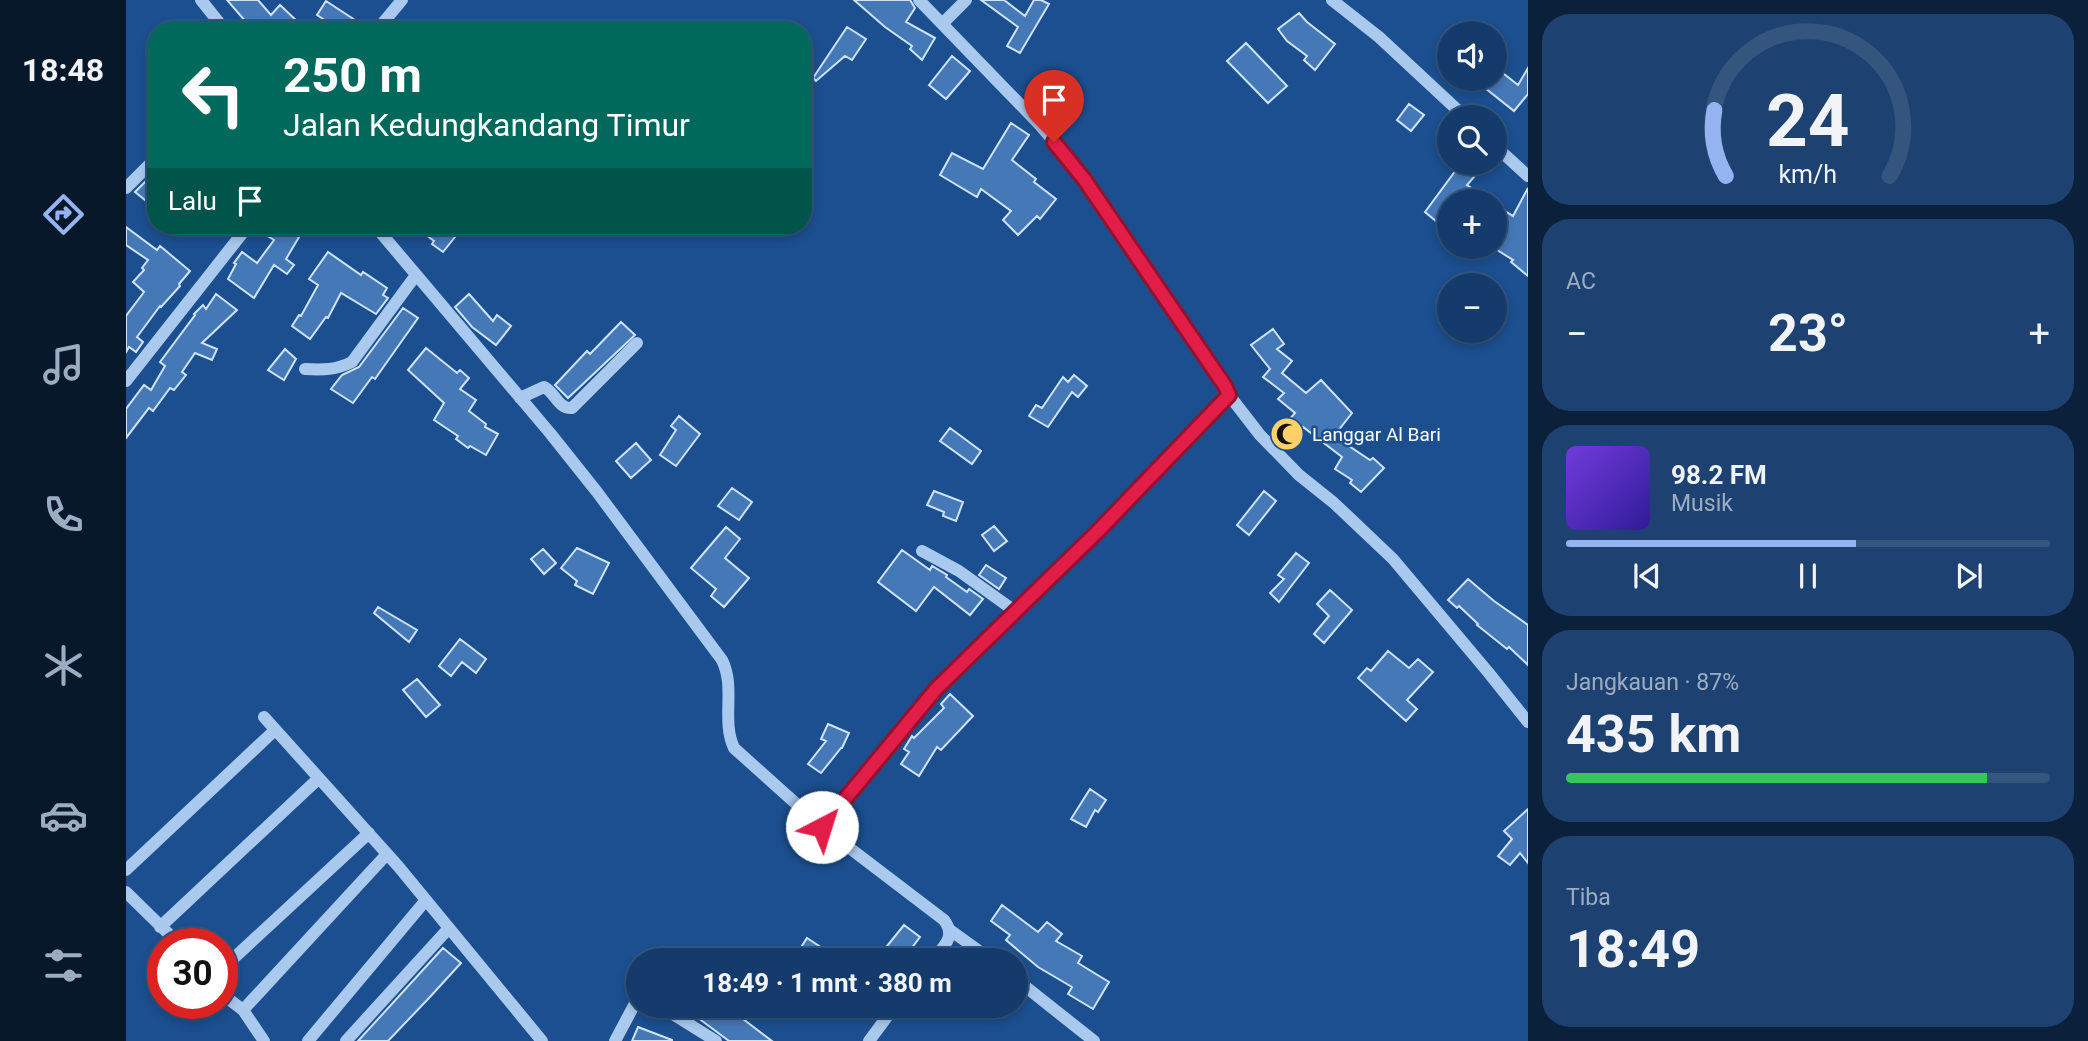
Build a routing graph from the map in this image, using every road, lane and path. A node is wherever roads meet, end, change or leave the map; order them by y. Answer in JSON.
{"nodes":[{"id":1,"x":201,"y":0,"type":"edge"},
{"id":2,"x":402,"y":0,"type":"edge"},
{"id":3,"x":919,"y":0,"type":"edge"},
{"id":4,"x":966,"y":0,"type":"edge"},
{"id":5,"x":1332,"y":0,"type":"edge"},
{"id":6,"x":218,"y":21,"type":"edge"},
{"id":7,"x":384,"y":21,"type":"edge"},
{"id":8,"x":943,"y":23,"type":"junction"},
{"id":9,"x":1452,"y":105,"type":"edge"},
{"id":10,"x":1507,"y":157,"type":"edge"},
{"id":11,"x":147,"y":167,"type":"edge"},
{"id":12,"x":1528,"y":176,"type":"edge"},
{"id":13,"x":126,"y":188,"type":"edge"},
{"id":14,"x":241,"y":235,"type":"edge"},
{"id":15,"x":383,"y":235,"type":"edge"},
{"id":16,"x":416,"y":275,"type":"junction"},
{"id":17,"x":637,"y":343,"type":"dead end"},
{"id":18,"x":305,"y":369,"type":"dead end"},
{"id":19,"x":126,"y":381,"type":"edge"},
{"id":20,"x":1229,"y":395,"type":"junction"},
{"id":21,"x":520,"y":398,"type":"junction"},
{"id":22,"x":922,"y":551,"type":"dead end"},
{"id":23,"x":1016,"y":612,"type":"junction"},
{"id":24,"x":264,"y":717,"type":"dead end"},
{"id":25,"x":1528,"y":722,"type":"edge"},
{"id":26,"x":275,"y":730,"type":"junction"},
{"id":27,"x":318,"y":779,"type":"junction"},
{"id":28,"x":822,"y":827,"type":"junction"},
{"id":29,"x":369,"y":833,"type":"junction"},
{"id":30,"x":387,"y":854,"type":"junction"},
{"id":31,"x":126,"y":870,"type":"edge"},
{"id":32,"x":126,"y":892,"type":"edge"},
{"id":33,"x":426,"y":900,"type":"junction"},
{"id":34,"x":160,"y":927,"type":"joint"},
{"id":35,"x":449,"y":928,"type":"junction"},
{"id":36,"x":950,"y":930,"type":"junction"},
{"id":37,"x":942,"y":948,"type":"edge"},
{"id":38,"x":975,"y":948,"type":"edge"},
{"id":39,"x":238,"y":954,"type":"edge"},
{"id":40,"x":1028,"y":989,"type":"edge"},
{"id":41,"x":238,"y":1006,"type":"edge"},
{"id":42,"x":243,"y":1010,"type":"junction"},
{"id":43,"x":627,"y":1018,"type":"edge"},
{"id":44,"x":674,"y":1018,"type":"edge"},
{"id":45,"x":886,"y":1018,"type":"edge"},
{"id":46,"x":695,"y":1035,"type":"edge"},
{"id":47,"x":264,"y":1041,"type":"edge"},
{"id":48,"x":308,"y":1041,"type":"edge"},
{"id":49,"x":346,"y":1041,"type":"edge"},
{"id":50,"x":542,"y":1041,"type":"edge"},
{"id":51,"x":615,"y":1041,"type":"edge"},
{"id":52,"x":716,"y":1041,"type":"edge"},
{"id":53,"x":869,"y":1041,"type":"edge"},
{"id":54,"x":1094,"y":1041,"type":"edge"}],
"edges":[{"from":1,"to":6,"type":"street"},
{"from":2,"to":7,"type":"street"},
{"from":3,"to":8,"type":"street"},
{"from":4,"to":8,"type":"street"},
{"from":5,"to":9,"type":"street"},
{"from":8,"to":20,"type":"street"},
{"from":10,"to":12,"type":"street"},
{"from":11,"to":13,"type":"street"},
{"from":14,"to":19,"type":"street"},
{"from":15,"to":16,"type":"street"},
{"from":16,"to":18,"type":"street"},
{"from":16,"to":21,"type":"street"},
{"from":17,"to":21,"type":"street"},
{"from":20,"to":23,"type":"street"},
{"from":20,"to":25,"type":"street"},
{"from":21,"to":28,"type":"street"},
{"from":22,"to":23,"type":"street"},
{"from":23,"to":28,"type":"street"},
{"from":24,"to":26,"type":"street"},
{"from":26,"to":27,"type":"street"},
{"from":26,"to":31,"type":"street"},
{"from":27,"to":29,"type":"street"},
{"from":27,"to":34,"type":"street"},
{"from":28,"to":36,"type":"street"},
{"from":29,"to":30,"type":"street"},
{"from":29,"to":39,"type":"street"},
{"from":30,"to":33,"type":"street"},
{"from":30,"to":42,"type":"street"},
{"from":32,"to":34,"type":"street"},
{"from":33,"to":35,"type":"street"},
{"from":33,"to":48,"type":"street"},
{"from":35,"to":49,"type":"street"},
{"from":35,"to":50,"type":"street"},
{"from":36,"to":37,"type":"street"},
{"from":36,"to":38,"type":"street"},
{"from":40,"to":54,"type":"street"},
{"from":41,"to":42,"type":"street"},
{"from":42,"to":47,"type":"street"},
{"from":43,"to":51,"type":"street"},
{"from":44,"to":46,"type":"street"},
{"from":45,"to":53,"type":"street"},
{"from":46,"to":52,"type":"street"}]}
